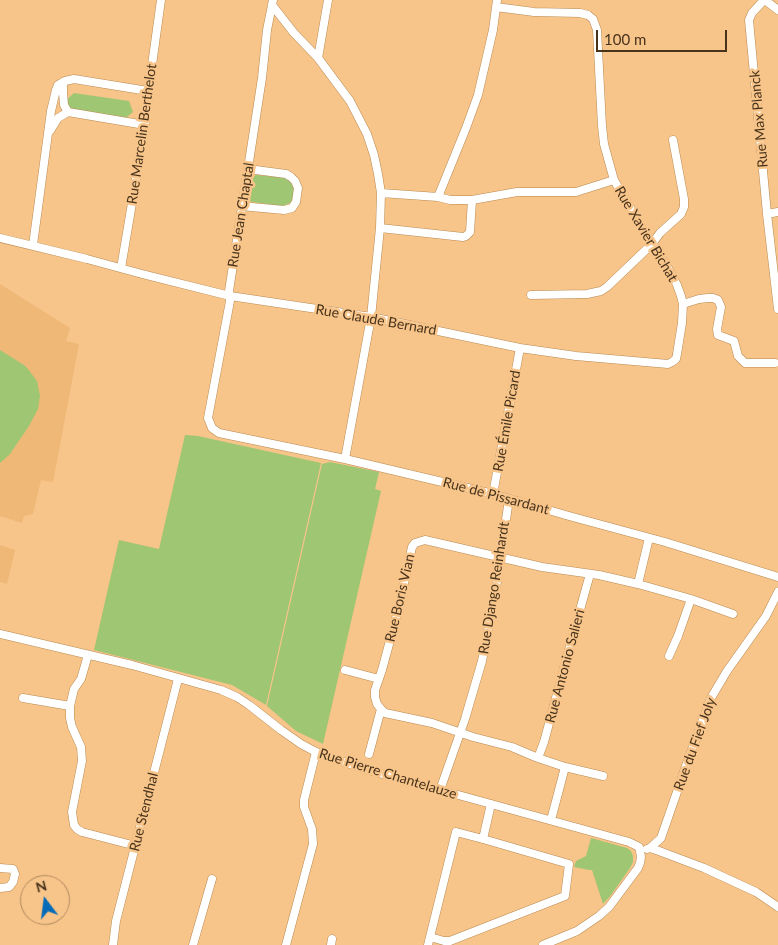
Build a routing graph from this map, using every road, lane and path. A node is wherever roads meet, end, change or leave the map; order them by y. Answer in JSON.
{"nodes":[{"id":1,"x":162,"y":0,"type":"edge"},
{"id":2,"x":328,"y":0,"type":"edge"},
{"id":3,"x":764,"y":0,"type":"edge"},
{"id":4,"x":272,"y":2,"type":"edge"},
{"id":5,"x":497,"y":4,"type":"edge"},
{"id":6,"x":778,"y":10,"type":"edge"},
{"id":7,"x":318,"y":58,"type":"junction"},
{"id":8,"x":63,"y":82,"type":"junction"},
{"id":9,"x":148,"y":91,"type":"junction"},
{"id":10,"x":68,"y":112,"type":"junction"},
{"id":11,"x":144,"y":125,"type":"junction"},
{"id":12,"x":48,"y":135,"type":"junction"},
{"id":13,"x":673,"y":140,"type":"dead end"},
{"id":14,"x":248,"y":169,"type":"junction"},
{"id":15,"x":614,"y":180,"type":"junction"},
{"id":16,"x":381,"y":193,"type":"junction"},
{"id":17,"x":438,"y":197,"type":"junction"},
{"id":18,"x":472,"y":200,"type":"junction"},
{"id":19,"x":242,"y":206,"type":"junction"},
{"id":20,"x":778,"y":212,"type":"edge"},
{"id":21,"x":767,"y":214,"type":"junction"},
{"id":22,"x":380,"y":228,"type":"junction"},
{"id":23,"x":0,"y":238,"type":"edge"},
{"id":24,"x":652,"y":244,"type":"junction"},
{"id":25,"x":774,"y":244,"type":"edge"},
{"id":26,"x":33,"y":245,"type":"junction"},
{"id":27,"x":121,"y":268,"type":"junction"},
{"id":28,"x":531,"y":295,"type":"dead end"},
{"id":29,"x":230,"y":296,"type":"junction"},
{"id":30,"x":683,"y":304,"type":"junction"},
{"id":31,"x":778,"y":309,"type":"edge"},
{"id":32,"x":371,"y":317,"type":"junction"},
{"id":33,"x":520,"y":348,"type":"junction"},
{"id":34,"x":775,"y":363,"type":"dead end"},
{"id":35,"x":668,"y":364,"type":"joint"},
{"id":36,"x":212,"y":428,"type":"joint"},
{"id":37,"x":345,"y":459,"type":"junction"},
{"id":38,"x":493,"y":494,"type":"junction"},
{"id":39,"x":509,"y":499,"type":"junction"},
{"id":40,"x":649,"y":538,"type":"junction"},
{"id":41,"x":500,"y":558,"type":"junction"},
{"id":42,"x":590,"y":574,"type":"junction"},
{"id":43,"x":778,"y":577,"type":"edge"},
{"id":44,"x":638,"y":584,"type":"junction"},
{"id":45,"x":778,"y":592,"type":"edge"},
{"id":46,"x":691,"y":599,"type":"junction"},
{"id":47,"x":733,"y":614,"type":"dead end"},
{"id":48,"x":0,"y":634,"type":"edge"},
{"id":49,"x":88,"y":655,"type":"junction"},
{"id":50,"x":669,"y":656,"type":"dead end"},
{"id":51,"x":345,"y":670,"type":"dead end"},
{"id":52,"x":178,"y":678,"type":"junction"},
{"id":53,"x":379,"y":679,"type":"junction"},
{"id":54,"x":23,"y":698,"type":"dead end"},
{"id":55,"x":70,"y":706,"type":"junction"},
{"id":56,"x":381,"y":709,"type":"junction"},
{"id":57,"x":460,"y":733,"type":"junction"},
{"id":58,"x":316,"y":752,"type":"junction"},
{"id":59,"x":369,"y":754,"type":"dead end"},
{"id":60,"x":538,"y":758,"type":"junction"},
{"id":61,"x":566,"y":767,"type":"junction"},
{"id":62,"x":603,"y":776,"type":"dead end"},
{"id":63,"x":440,"y":790,"type":"junction"},
{"id":64,"x":491,"y":804,"type":"junction"},
{"id":65,"x":551,"y":820,"type":"junction"},
{"id":66,"x":482,"y":839,"type":"junction"},
{"id":67,"x":136,"y":846,"type":"junction"},
{"id":68,"x":650,"y":848,"type":"junction"},
{"id":69,"x":640,"y":851,"type":"junction"},
{"id":70,"x":0,"y":868,"type":"edge"},
{"id":71,"x":212,"y":879,"type":"dead end"},
{"id":72,"x":0,"y":888,"type":"edge"},
{"id":73,"x":778,"y":906,"type":"edge"},
{"id":74,"x":429,"y":941,"type":"edge"},
{"id":75,"x":113,"y":945,"type":"edge"},
{"id":76,"x":193,"y":945,"type":"edge"},
{"id":77,"x":286,"y":945,"type":"edge"},
{"id":78,"x":543,"y":945,"type":"edge"}],
"edges":[{"from":1,"to":9,"type":"street","name":"Rue Marcelin Berthelot"},
{"from":2,"to":7,"type":"street"},
{"from":3,"to":6,"type":"street"},
{"from":3,"to":21,"type":"street","name":"Rue Max Planck"},
{"from":4,"to":7,"type":"street"},
{"from":4,"to":14,"type":"street","name":"Rue Jean Chaptal"},
{"from":5,"to":15,"type":"street","name":"Rue Xavier Bichat"},
{"from":5,"to":17,"type":"street"},
{"from":7,"to":16,"type":"street"},
{"from":8,"to":9,"type":"street"},
{"from":8,"to":10,"type":"street"},
{"from":8,"to":12,"type":"street"},
{"from":9,"to":11,"type":"street","name":"Rue Marcelin Berthelot"},
{"from":10,"to":11,"type":"street"},
{"from":10,"to":12,"type":"street"},
{"from":11,"to":27,"type":"street","name":"Rue Marcelin Berthelot"},
{"from":12,"to":26,"type":"street"},
{"from":13,"to":24,"type":"street"},
{"from":14,"to":19,"type":"street","name":"Rue Jean Chaptal"},
{"from":14,"to":19,"type":"street"},
{"from":15,"to":18,"type":"street"},
{"from":15,"to":24,"type":"street","name":"Rue Xavier Bichat"},
{"from":16,"to":17,"type":"street"},
{"from":16,"to":22,"type":"street"},
{"from":17,"to":18,"type":"street"},
{"from":18,"to":22,"type":"street"},
{"from":19,"to":29,"type":"street","name":"Rue Jean Chaptal"},
{"from":20,"to":21,"type":"street"},
{"from":21,"to":25,"type":"street","name":"Rue Max Planck"},
{"from":22,"to":32,"type":"street"},
{"from":23,"to":26,"type":"street","name":"Rue Claude Bernard"},
{"from":24,"to":28,"type":"street"},
{"from":24,"to":30,"type":"street","name":"Rue Xavier Bichat"},
{"from":25,"to":31,"type":"street","name":"Rue Max Planck"},
{"from":26,"to":27,"type":"street","name":"Rue Claude Bernard"},
{"from":27,"to":29,"type":"street","name":"Rue Claude Bernard"},
{"from":29,"to":32,"type":"street","name":"Rue Claude Bernard"},
{"from":29,"to":36,"type":"street","name":"Rue Jean Chaptal"},
{"from":30,"to":34,"type":"street"},
{"from":30,"to":35,"type":"street","name":"Rue Xavier Bichat"},
{"from":32,"to":33,"type":"street","name":"Rue Claude Bernard"},
{"from":32,"to":37,"type":"street"},
{"from":33,"to":35,"type":"street","name":"Rue Claude Bernard"},
{"from":33,"to":38,"type":"street","name":"Rue Émile Picard"},
{"from":36,"to":37,"type":"street","name":"Rue de Pissardant"},
{"from":37,"to":38,"type":"street","name":"Rue de Pissardant"},
{"from":38,"to":39,"type":"street","name":"Rue de Pissardant"},
{"from":39,"to":40,"type":"street","name":"Rue de Pissardant"},
{"from":39,"to":41,"type":"street","name":"Rue Django Reinhardt"},
{"from":40,"to":43,"type":"street","name":"Rue de Pissardant"},
{"from":40,"to":44,"type":"street"},
{"from":41,"to":42,"type":"street"},
{"from":41,"to":53,"type":"street","name":"Rue Boris Vian"},
{"from":41,"to":57,"type":"street","name":"Rue Django Reinhardt"},
{"from":42,"to":44,"type":"street"},
{"from":42,"to":60,"type":"street","name":"Rue Antonio Salieri"},
{"from":44,"to":46,"type":"street"},
{"from":45,"to":68,"type":"street","name":"Rue du Fief Joly"},
{"from":46,"to":47,"type":"street"},
{"from":46,"to":50,"type":"street"},
{"from":48,"to":49,"type":"street","name":"Rue Pierre Chantelauze"},
{"from":49,"to":52,"type":"street","name":"Rue Pierre Chantelauze"},
{"from":49,"to":55,"type":"street"},
{"from":51,"to":53,"type":"street"},
{"from":52,"to":58,"type":"street","name":"Rue Pierre Chantelauze"},
{"from":52,"to":67,"type":"street","name":"Rue Stendhal"},
{"from":53,"to":56,"type":"street","name":"Rue Boris Vian"},
{"from":54,"to":55,"type":"street"},
{"from":55,"to":67,"type":"street"},
{"from":56,"to":57,"type":"street"},
{"from":56,"to":59,"type":"street","name":"Rue Boris Vian"},
{"from":57,"to":60,"type":"street"},
{"from":57,"to":63,"type":"street","name":"Rue Django Reinhardt"},
{"from":58,"to":63,"type":"street","name":"Rue Pierre Chantelauze"},
{"from":58,"to":77,"type":"street"},
{"from":60,"to":61,"type":"street"},
{"from":61,"to":62,"type":"street"},
{"from":61,"to":65,"type":"street"},
{"from":63,"to":64,"type":"street","name":"Rue Pierre Chantelauze"},
{"from":64,"to":65,"type":"street","name":"Rue Pierre Chantelauze"},
{"from":64,"to":66,"type":"street"},
{"from":65,"to":69,"type":"street","name":"Rue Pierre Chantelauze"},
{"from":66,"to":74,"type":"street"},
{"from":66,"to":74,"type":"street"},
{"from":67,"to":75,"type":"street","name":"Rue Stendhal"},
{"from":68,"to":69,"type":"street"},
{"from":68,"to":73,"type":"street"},
{"from":69,"to":78,"type":"street"},
{"from":70,"to":72,"type":"street"},
{"from":71,"to":76,"type":"street"}]}
